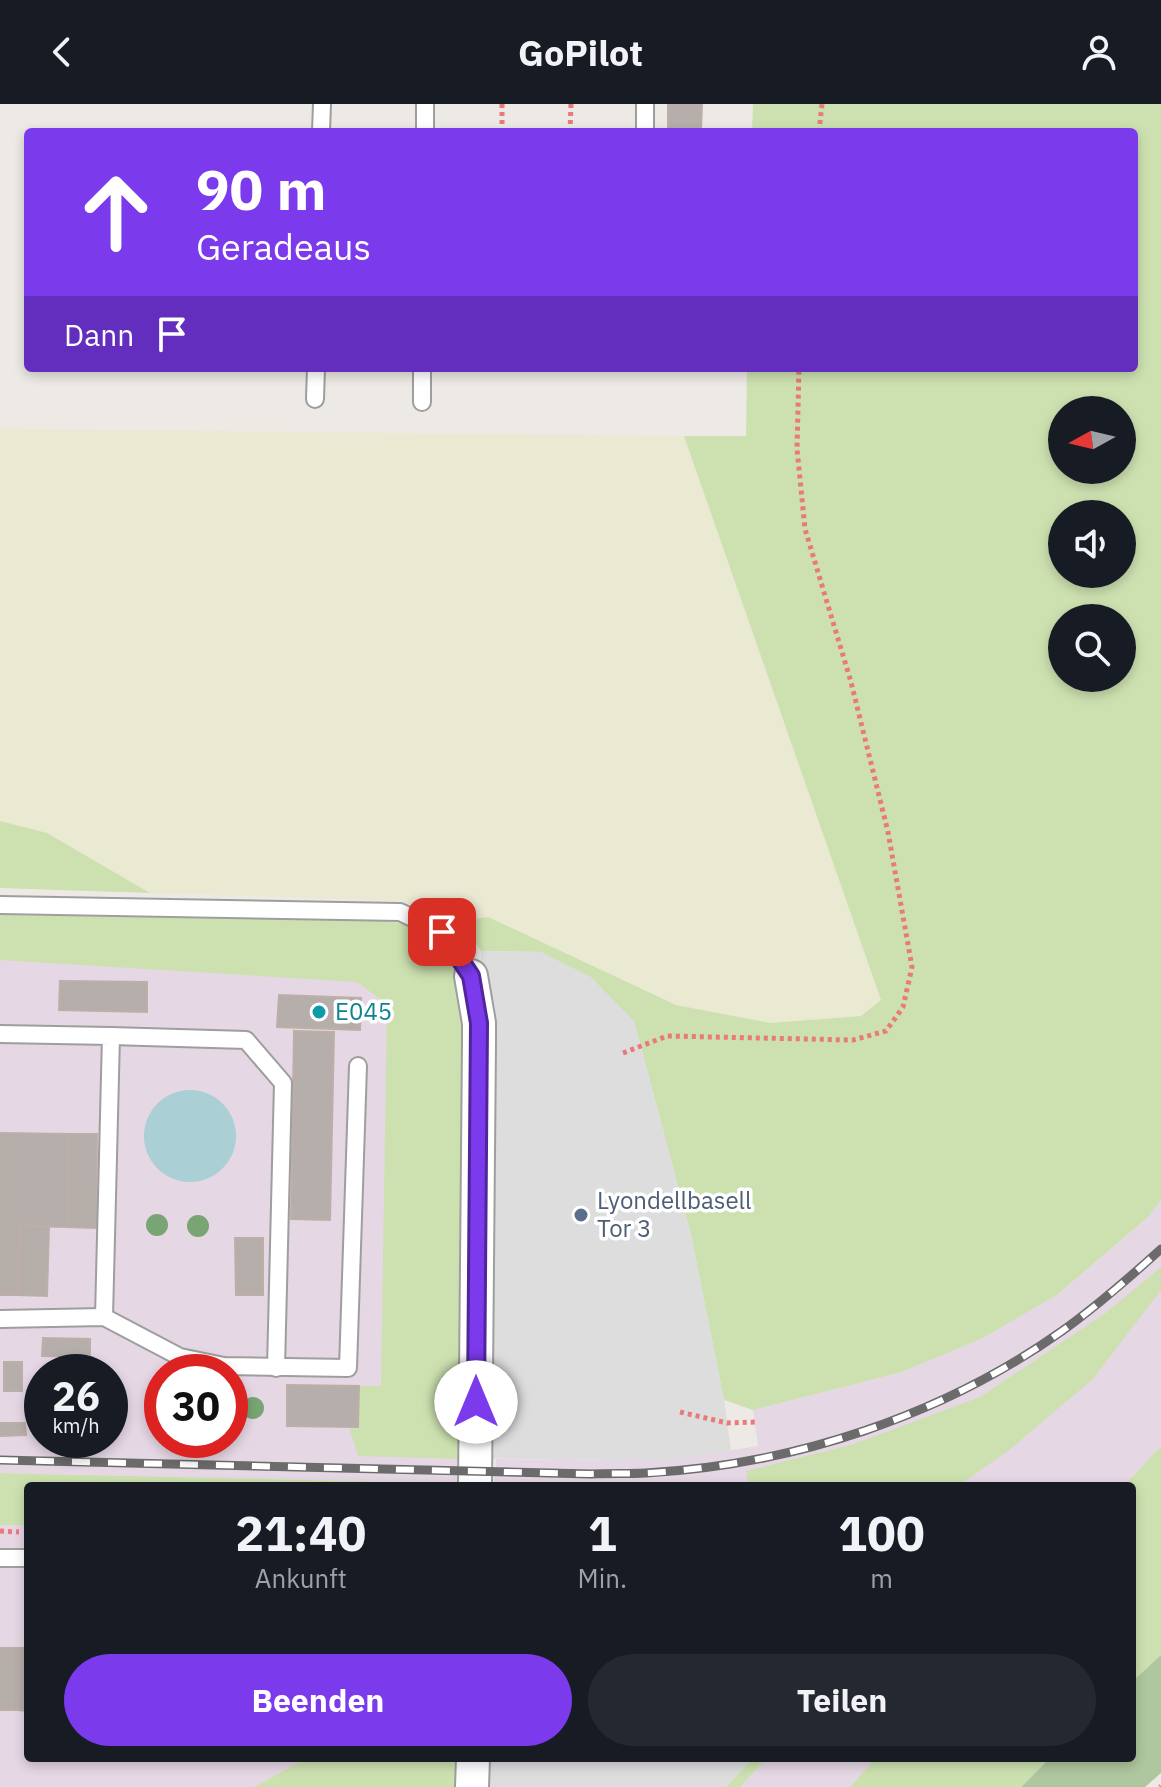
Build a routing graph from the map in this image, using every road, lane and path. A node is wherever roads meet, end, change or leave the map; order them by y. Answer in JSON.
{"nodes":[{"id":1,"x":322,"y":104,"type":"edge"},
{"id":2,"x":425,"y":104,"type":"edge"},
{"id":3,"x":502,"y":104,"type":"edge"},
{"id":4,"x":571,"y":104,"type":"edge"},
{"id":5,"x":645,"y":104,"type":"edge"},
{"id":6,"x":822,"y":104,"type":"edge"},
{"id":7,"x":321,"y":128,"type":"edge"},
{"id":8,"x":425,"y":128,"type":"edge"},
{"id":9,"x":502,"y":128,"type":"edge"},
{"id":10,"x":570,"y":128,"type":"edge"},
{"id":11,"x":645,"y":128,"type":"edge"},
{"id":12,"x":819,"y":128,"type":"edge"},
{"id":13,"x":316,"y":372,"type":"edge"},
{"id":14,"x":422,"y":372,"type":"edge"},
{"id":15,"x":799,"y":372,"type":"edge"},
{"id":16,"x":315,"y":399,"type":"dead end"},
{"id":17,"x":422,"y":402,"type":"dead end"},
{"id":18,"x":0,"y":905,"type":"edge"},
{"id":19,"x":471,"y":976,"type":"joint"},
{"id":20,"x":0,"y":1034,"type":"edge"},
{"id":21,"x":111,"y":1036,"type":"junction"},
{"id":22,"x":623,"y":1053,"type":"dead end"},
{"id":23,"x":358,"y":1066,"type":"dead end"},
{"id":24,"x":104,"y":1317,"type":"junction"},
{"id":25,"x":0,"y":1319,"type":"edge"},
{"id":26,"x":276,"y":1368,"type":"junction"},
{"id":27,"x":680,"y":1412,"type":"dead end"},
{"id":28,"x":755,"y":1422,"type":"dead end"},
{"id":29,"x":475,"y":1482,"type":"edge"},
{"id":30,"x":0,"y":1558,"type":"edge"},
{"id":31,"x":24,"y":1558,"type":"edge"},
{"id":32,"x":473,"y":1762,"type":"edge"},
{"id":33,"x":472,"y":1787,"type":"edge"}],
"edges":[{"from":1,"to":7,"type":"lane"},
{"from":2,"to":8,"type":"lane"},
{"from":3,"to":9,"type":"path"},
{"from":4,"to":10,"type":"path"},
{"from":5,"to":11,"type":"lane"},
{"from":6,"to":12,"type":"path"},
{"from":13,"to":16,"type":"lane"},
{"from":14,"to":17,"type":"lane"},
{"from":15,"to":22,"type":"path"},
{"from":18,"to":19,"type":"lane"},
{"from":19,"to":29,"type":"street"},
{"from":20,"to":21,"type":"lane"},
{"from":21,"to":24,"type":"lane"},
{"from":21,"to":26,"type":"lane"},
{"from":23,"to":26,"type":"lane"},
{"from":24,"to":25,"type":"lane"},
{"from":24,"to":26,"type":"lane"},
{"from":27,"to":28,"type":"path"},
{"from":30,"to":31,"type":"lane"},
{"from":32,"to":33,"type":"street"}]}
